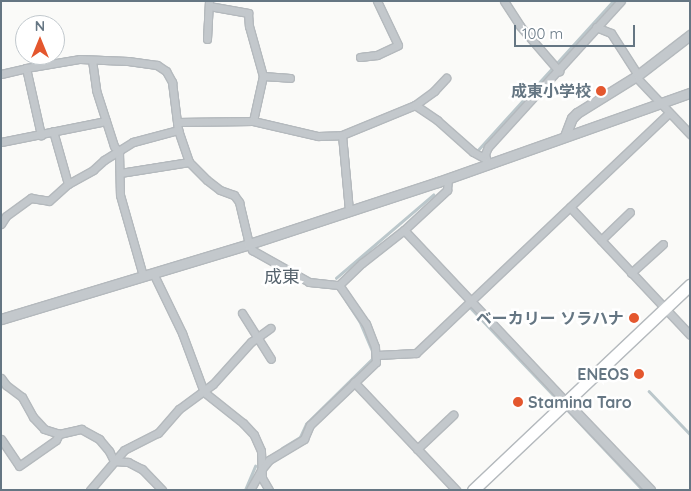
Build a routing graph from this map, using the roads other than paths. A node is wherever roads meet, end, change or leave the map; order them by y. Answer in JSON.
{"nodes":[{"id":1,"x":376,"y":1,"type":"edge"},
{"id":2,"x":504,"y":1,"type":"edge"},
{"id":3,"x":621,"y":1,"type":"edge"},
{"id":4,"x":209,"y":4,"type":"edge"},
{"id":5,"x":596,"y":27,"type":"junction"},
{"id":6,"x":690,"y":35,"type":"edge"},
{"id":7,"x":207,"y":39,"type":"dead end"},
{"id":8,"x":360,"y":57,"type":"dead end"},
{"id":9,"x":92,"y":60,"type":"junction"},
{"id":10,"x":26,"y":68,"type":"junction"},
{"id":11,"x":556,"y":68,"type":"junction"},
{"id":12,"x":1,"y":74,"type":"edge"},
{"id":13,"x":263,"y":76,"type":"junction"},
{"id":14,"x":636,"y":76,"type":"junction"},
{"id":15,"x":290,"y":78,"type":"dead end"},
{"id":16,"x":446,"y":78,"type":"dead end"},
{"id":17,"x":690,"y":92,"type":"edge"},
{"id":18,"x":660,"y":103,"type":"junction"},
{"id":19,"x":415,"y":105,"type":"junction"},
{"id":20,"x":669,"y":113,"type":"junction"},
{"id":21,"x":106,"y":121,"type":"junction"},
{"id":22,"x":253,"y":121,"type":"junction"},
{"id":23,"x":177,"y":122,"type":"junction"},
{"id":24,"x":178,"y":130,"type":"junction"},
{"id":25,"x":53,"y":131,"type":"junction"},
{"id":26,"x":690,"y":134,"type":"edge"},
{"id":27,"x":41,"y":135,"type":"junction"},
{"id":28,"x":342,"y":135,"type":"junction"},
{"id":29,"x":565,"y":136,"type":"junction"},
{"id":30,"x":1,"y":142,"type":"edge"},
{"id":31,"x":119,"y":152,"type":"junction"},
{"id":32,"x":189,"y":162,"type":"junction"},
{"id":33,"x":486,"y":162,"type":"junction"},
{"id":34,"x":120,"y":173,"type":"junction"},
{"id":35,"x":448,"y":179,"type":"junction"},
{"id":36,"x":68,"y":184,"type":"junction"},
{"id":37,"x":570,"y":207,"type":"junction"},
{"id":38,"x":349,"y":211,"type":"junction"},
{"id":39,"x":630,"y":212,"type":"dead end"},
{"id":40,"x":1,"y":224,"type":"edge"},
{"id":41,"x":404,"y":230,"type":"junction"},
{"id":42,"x":600,"y":240,"type":"junction"},
{"id":43,"x":248,"y":244,"type":"junction"},
{"id":44,"x":663,"y":244,"type":"dead end"},
{"id":45,"x":153,"y":273,"type":"junction"},
{"id":46,"x":631,"y":273,"type":"junction"},
{"id":47,"x":143,"y":276,"type":"junction"},
{"id":48,"x":339,"y":285,"type":"junction"},
{"id":49,"x":690,"y":285,"type":"edge"},
{"id":50,"x":470,"y":302,"type":"junction"},
{"id":51,"x":665,"y":309,"type":"junction"},
{"id":52,"x":242,"y":313,"type":"dead end"},
{"id":53,"x":1,"y":319,"type":"edge"},
{"id":54,"x":270,"y":328,"type":"dead end"},
{"id":55,"x":690,"y":335,"type":"edge"},
{"id":56,"x":258,"y":337,"type":"junction"},
{"id":57,"x":377,"y":355,"type":"junction"},
{"id":58,"x":271,"y":359,"type":"dead end"},
{"id":59,"x":1,"y":378,"type":"edge"},
{"id":60,"x":354,"y":382,"type":"junction"},
{"id":61,"x":204,"y":392,"type":"junction"},
{"id":62,"x":566,"y":402,"type":"junction"},
{"id":63,"x":453,"y":415,"type":"dead end"},
{"id":64,"x":59,"y":434,"type":"junction"},
{"id":65,"x":1,"y":439,"type":"edge"},
{"id":66,"x":417,"y":449,"type":"junction"},
{"id":67,"x":114,"y":461,"type":"junction"},
{"id":68,"x":261,"y":470,"type":"junction"},
{"id":69,"x":90,"y":490,"type":"edge"},
{"id":70,"x":162,"y":490,"type":"edge"},
{"id":71,"x":250,"y":490,"type":"edge"},
{"id":72,"x":269,"y":490,"type":"edge"},
{"id":73,"x":456,"y":490,"type":"edge"},
{"id":74,"x":473,"y":490,"type":"edge"},
{"id":75,"x":650,"y":490,"type":"edge"}],
"edges":[{"from":1,"to":8,"type":"street"},
{"from":2,"to":11,"type":"street"},
{"from":3,"to":5,"type":"street"},
{"from":4,"to":7,"type":"street"},
{"from":4,"to":13,"type":"street"},
{"from":5,"to":11,"type":"street"},
{"from":5,"to":14,"type":"street"},
{"from":6,"to":14,"type":"street"},
{"from":9,"to":10,"type":"street"},
{"from":9,"to":21,"type":"street"},
{"from":9,"to":23,"type":"street"},
{"from":10,"to":12,"type":"street"},
{"from":10,"to":27,"type":"street"},
{"from":11,"to":33,"type":"street"},
{"from":13,"to":15,"type":"street"},
{"from":13,"to":22,"type":"street"},
{"from":14,"to":18,"type":"street"},
{"from":14,"to":29,"type":"street"},
{"from":16,"to":19,"type":"street"},
{"from":17,"to":18,"type":"street"},
{"from":18,"to":20,"type":"street"},
{"from":18,"to":29,"type":"street"},
{"from":19,"to":28,"type":"street"},
{"from":19,"to":33,"type":"street"},
{"from":20,"to":26,"type":"street"},
{"from":20,"to":37,"type":"street"},
{"from":21,"to":25,"type":"street"},
{"from":21,"to":31,"type":"street"},
{"from":22,"to":23,"type":"street"},
{"from":22,"to":28,"type":"street"},
{"from":23,"to":24,"type":"street"},
{"from":24,"to":31,"type":"street"},
{"from":24,"to":32,"type":"street"},
{"from":25,"to":27,"type":"street"},
{"from":25,"to":36,"type":"street"},
{"from":27,"to":30,"type":"street"},
{"from":28,"to":38,"type":"street"},
{"from":29,"to":33,"type":"street"},
{"from":31,"to":34,"type":"street"},
{"from":31,"to":36,"type":"street"},
{"from":32,"to":34,"type":"street"},
{"from":32,"to":43,"type":"street"},
{"from":33,"to":35,"type":"street"},
{"from":34,"to":47,"type":"street"},
{"from":35,"to":38,"type":"street"},
{"from":35,"to":41,"type":"street"},
{"from":36,"to":40,"type":"street"},
{"from":37,"to":42,"type":"street"},
{"from":37,"to":50,"type":"street"},
{"from":38,"to":43,"type":"street"},
{"from":39,"to":42,"type":"street"},
{"from":41,"to":48,"type":"street"},
{"from":41,"to":50,"type":"street"},
{"from":42,"to":46,"type":"street"},
{"from":43,"to":45,"type":"street"},
{"from":43,"to":48,"type":"street"},
{"from":44,"to":46,"type":"street"},
{"from":45,"to":47,"type":"street"},
{"from":45,"to":61,"type":"street"},
{"from":46,"to":51,"type":"street"},
{"from":47,"to":53,"type":"street"},
{"from":48,"to":57,"type":"street"},
{"from":49,"to":51,"type":"highway"},
{"from":50,"to":57,"type":"street"},
{"from":50,"to":62,"type":"street"},
{"from":51,"to":55,"type":"street"},
{"from":51,"to":62,"type":"highway"},
{"from":52,"to":56,"type":"street"},
{"from":54,"to":56,"type":"street"},
{"from":56,"to":58,"type":"street"},
{"from":56,"to":61,"type":"street"},
{"from":57,"to":60,"type":"street"},
{"from":59,"to":64,"type":"street"},
{"from":60,"to":66,"type":"street"},
{"from":60,"to":68,"type":"street"},
{"from":61,"to":67,"type":"street"},
{"from":61,"to":68,"type":"street"},
{"from":62,"to":74,"type":"highway"},
{"from":62,"to":75,"type":"street"},
{"from":63,"to":66,"type":"street"},
{"from":64,"to":65,"type":"street"},
{"from":64,"to":67,"type":"street"},
{"from":66,"to":73,"type":"street"},
{"from":67,"to":69,"type":"street"},
{"from":67,"to":70,"type":"street"},
{"from":68,"to":71,"type":"street"},
{"from":68,"to":72,"type":"street"}]}
